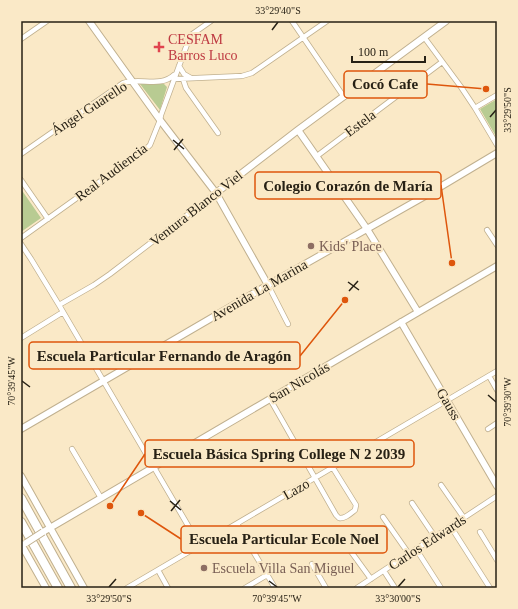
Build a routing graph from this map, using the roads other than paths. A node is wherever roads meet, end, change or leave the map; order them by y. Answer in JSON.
{"nodes":[{"id":1,"x":47,"y":21,"type":"edge"},
{"id":2,"x":89,"y":21,"type":"edge"},
{"id":3,"x":211,"y":21,"type":"edge"},
{"id":4,"x":292,"y":21,"type":"edge"},
{"id":5,"x":327,"y":21,"type":"edge"},
{"id":6,"x":446,"y":21,"type":"edge"},
{"id":7,"x":424,"y":37,"type":"junction"},
{"id":8,"x":303,"y":38,"type":"junction"},
{"id":9,"x":21,"y":39,"type":"edge"},
{"id":10,"x":442,"y":62,"type":"junction"},
{"id":11,"x":179,"y":66,"type":"junction"},
{"id":12,"x":176,"y":72,"type":"junction"},
{"id":13,"x":192,"y":78,"type":"junction"},
{"id":14,"x":174,"y":79,"type":"junction"},
{"id":15,"x":184,"y":79,"type":"junction"},
{"id":16,"x":132,"y":81,"type":"junction"},
{"id":17,"x":163,"y":81,"type":"junction"},
{"id":18,"x":170,"y":89,"type":"junction"},
{"id":19,"x":497,"y":95,"type":"edge"},
{"id":20,"x":344,"y":96,"type":"junction"},
{"id":21,"x":475,"y":108,"type":"junction"},
{"id":22,"x":160,"y":120,"type":"junction"},
{"id":23,"x":298,"y":130,"type":"junction"},
{"id":24,"x":218,"y":133,"type":"dead end"},
{"id":25,"x":497,"y":144,"type":"edge"},
{"id":26,"x":497,"y":153,"type":"edge"},
{"id":27,"x":21,"y":154,"type":"edge"},
{"id":28,"x":317,"y":156,"type":"junction"},
{"id":29,"x":21,"y":180,"type":"edge"},
{"id":30,"x":216,"y":193,"type":"junction"},
{"id":31,"x":48,"y":219,"type":"junction"},
{"id":32,"x":367,"y":229,"type":"junction"},
{"id":33,"x":488,"y":230,"type":"dead end"},
{"id":34,"x":21,"y":238,"type":"edge"},
{"id":35,"x":21,"y":244,"type":"edge"},
{"id":36,"x":497,"y":245,"type":"edge"},
{"id":37,"x":497,"y":266,"type":"edge"},
{"id":38,"x":268,"y":284,"type":"junction"},
{"id":39,"x":59,"y":305,"type":"junction"},
{"id":40,"x":63,"y":312,"type":"junction"},
{"id":41,"x":418,"y":312,"type":"junction"},
{"id":42,"x":401,"y":322,"type":"junction"},
{"id":43,"x":288,"y":324,"type":"dead end"},
{"id":44,"x":21,"y":338,"type":"edge"},
{"id":45,"x":497,"y":371,"type":"edge"},
{"id":46,"x":489,"y":376,"type":"junction"},
{"id":47,"x":103,"y":381,"type":"junction"},
{"id":48,"x":497,"y":390,"type":"edge"},
{"id":49,"x":270,"y":399,"type":"junction"},
{"id":50,"x":447,"y":401,"type":"junction"},
{"id":51,"x":497,"y":423,"type":"edge"},
{"id":52,"x":21,"y":429,"type":"edge"},
{"id":53,"x":488,"y":429,"type":"dead end"},
{"id":54,"x":72,"y":449,"type":"dead end"},
{"id":55,"x":154,"y":467,"type":"junction"},
{"id":56,"x":333,"y":468,"type":"junction"},
{"id":57,"x":21,"y":476,"type":"edge"},
{"id":58,"x":315,"y":478,"type":"junction"},
{"id":59,"x":441,"y":485,"type":"dead end"},
{"id":60,"x":497,"y":486,"type":"edge"},
{"id":61,"x":497,"y":496,"type":"edge"},
{"id":62,"x":21,"y":498,"type":"edge"},
{"id":63,"x":101,"y":498,"type":"junction"},
{"id":64,"x":412,"y":503,"type":"dead end"},
{"id":65,"x":383,"y":517,"type":"dead end"},
{"id":66,"x":464,"y":518,"type":"junction"},
{"id":67,"x":21,"y":522,"type":"edge"},
{"id":68,"x":237,"y":524,"type":"junction"},
{"id":69,"x":451,"y":527,"type":"junction"},
{"id":70,"x":50,"y":528,"type":"junction"},
{"id":71,"x":480,"y":532,"type":"dead end"},
{"id":72,"x":435,"y":537,"type":"junction"},
{"id":73,"x":344,"y":542,"type":"dead end"},
{"id":74,"x":22,"y":545,"type":"edge"},
{"id":75,"x":200,"y":546,"type":"junction"},
{"id":76,"x":416,"y":549,"type":"junction"},
{"id":77,"x":409,"y":554,"type":"junction"},
{"id":78,"x":497,"y":560,"type":"edge"},
{"id":79,"x":312,"y":564,"type":"dead end"},
{"id":80,"x":158,"y":570,"type":"junction"},
{"id":81,"x":384,"y":570,"type":"junction"},
{"id":82,"x":267,"y":575,"type":"junction"},
{"id":83,"x":371,"y":579,"type":"junction"},
{"id":84,"x":135,"y":586,"type":"edge"},
{"id":85,"x":46,"y":588,"type":"edge"},
{"id":86,"x":58,"y":588,"type":"edge"},
{"id":87,"x":71,"y":588,"type":"edge"},
{"id":88,"x":84,"y":588,"type":"edge"},
{"id":89,"x":127,"y":588,"type":"edge"},
{"id":90,"x":168,"y":588,"type":"edge"},
{"id":91,"x":245,"y":588,"type":"edge"},
{"id":92,"x":275,"y":588,"type":"edge"},
{"id":93,"x":326,"y":588,"type":"edge"},
{"id":94,"x":357,"y":588,"type":"edge"},
{"id":95,"x":395,"y":588,"type":"edge"},
{"id":96,"x":441,"y":588,"type":"edge"},
{"id":97,"x":490,"y":588,"type":"edge"}],
"edges":[{"from":1,"to":9,"type":"street"},
{"from":2,"to":16,"type":"street"},
{"from":3,"to":11,"type":"street"},
{"from":4,"to":8,"type":"street"},
{"from":5,"to":8,"type":"street"},
{"from":6,"to":7,"type":"street","name":"Ventura Blanco Viel"},
{"from":7,"to":10,"type":"street"},
{"from":7,"to":20,"type":"street","name":"Ventura Blanco Viel"},
{"from":8,"to":13,"type":"street"},
{"from":8,"to":20,"type":"street"},
{"from":10,"to":21,"type":"street"},
{"from":10,"to":28,"type":"street","name":"Estela"},
{"from":11,"to":12,"type":"street"},
{"from":11,"to":13,"type":"street"},
{"from":12,"to":14,"type":"street"},
{"from":12,"to":17,"type":"street"},
{"from":13,"to":15,"type":"street"},
{"from":14,"to":15,"type":"street"},
{"from":14,"to":18,"type":"street","name":"Real Audiencia"},
{"from":15,"to":24,"type":"street"},
{"from":16,"to":17,"type":"street","name":"Ángel Guarello"},
{"from":16,"to":22,"type":"street"},
{"from":16,"to":27,"type":"street","name":"Ángel Guarello"},
{"from":17,"to":18,"type":"street"},
{"from":18,"to":22,"type":"street","name":"Real Audiencia"},
{"from":19,"to":21,"type":"street"},
{"from":20,"to":23,"type":"street","name":"Ventura Blanco Viel"},
{"from":21,"to":25,"type":"street"},
{"from":22,"to":30,"type":"street"},
{"from":22,"to":31,"type":"street","name":"Real Audiencia"},
{"from":23,"to":28,"type":"street"},
{"from":23,"to":30,"type":"street","name":"Ventura Blanco Viel"},
{"from":26,"to":32,"type":"street","name":"Avenida La Marina"},
{"from":28,"to":32,"type":"street"},
{"from":29,"to":31,"type":"street"},
{"from":30,"to":38,"type":"street"},
{"from":30,"to":39,"type":"street","name":"Ventura Blanco Viel"},
{"from":31,"to":34,"type":"street","name":"Real Audiencia"},
{"from":32,"to":38,"type":"street","name":"Avenida La Marina"},
{"from":32,"to":41,"type":"street"},
{"from":33,"to":36,"type":"street"},
{"from":35,"to":39,"type":"street"},
{"from":37,"to":41,"type":"street","name":"San Nicolás"},
{"from":38,"to":43,"type":"street"},
{"from":38,"to":47,"type":"street","name":"Avenida La Marina"},
{"from":39,"to":40,"type":"street"},
{"from":40,"to":44,"type":"street"},
{"from":40,"to":47,"type":"street"},
{"from":41,"to":42,"type":"street","name":"San Nicolás"},
{"from":42,"to":49,"type":"street","name":"San Nicolás"},
{"from":42,"to":50,"type":"street","name":"Gauss"},
{"from":45,"to":46,"type":"street","name":"Lazo"},
{"from":46,"to":48,"type":"street"},
{"from":46,"to":50,"type":"street","name":"Lazo"},
{"from":47,"to":52,"type":"street","name":"Avenida La Marina"},
{"from":47,"to":55,"type":"street"},
{"from":49,"to":55,"type":"street","name":"San Nicolás"},
{"from":49,"to":58,"type":"street"},
{"from":50,"to":56,"type":"street","name":"Lazo"},
{"from":50,"to":60,"type":"street","name":"Gauss"},
{"from":51,"to":53,"type":"street"},
{"from":54,"to":63,"type":"street"},
{"from":55,"to":63,"type":"street","name":"San Nicolás"},
{"from":55,"to":75,"type":"street"},
{"from":56,"to":58,"type":"street","name":"Lazo"},
{"from":56,"to":58,"type":"street"},
{"from":57,"to":70,"type":"street"},
{"from":58,"to":68,"type":"street","name":"Lazo"},
{"from":59,"to":66,"type":"street"},
{"from":61,"to":66,"type":"street","name":"Carlos Edwards"},
{"from":62,"to":87,"type":"highway"},
{"from":63,"to":70,"type":"street","name":"San Nicolás"},
{"from":64,"to":72,"type":"street"},
{"from":65,"to":77,"type":"street"},
{"from":66,"to":69,"type":"street","name":"Carlos Edwards"},
{"from":67,"to":86,"type":"highway"},
{"from":68,"to":75,"type":"street","name":"Lazo"},
{"from":68,"to":82,"type":"street"},
{"from":69,"to":72,"type":"street","name":"Carlos Edwards"},
{"from":69,"to":97,"type":"street"},
{"from":70,"to":74,"type":"street","name":"San Nicolás","bridge":true},
{"from":70,"to":88,"type":"street"},
{"from":71,"to":78,"type":"street"},
{"from":72,"to":76,"type":"street","name":"Carlos Edwards"},
{"from":73,"to":83,"type":"street"},
{"from":74,"to":85,"type":"street"},
{"from":75,"to":80,"type":"street","name":"Lazo"},
{"from":76,"to":77,"type":"street","name":"Carlos Edwards"},
{"from":76,"to":96,"type":"street"},
{"from":77,"to":81,"type":"street","name":"Carlos Edwards"},
{"from":79,"to":93,"type":"street"},
{"from":80,"to":84,"type":"street","name":"Lazo"},
{"from":80,"to":90,"type":"street"},
{"from":81,"to":83,"type":"street","name":"Carlos Edwards"},
{"from":81,"to":95,"type":"street"},
{"from":82,"to":91,"type":"street"},
{"from":82,"to":92,"type":"street"},
{"from":83,"to":94,"type":"street","name":"Carlos Edwards"},
{"from":84,"to":89,"type":"street","name":"Lazo"}]}
